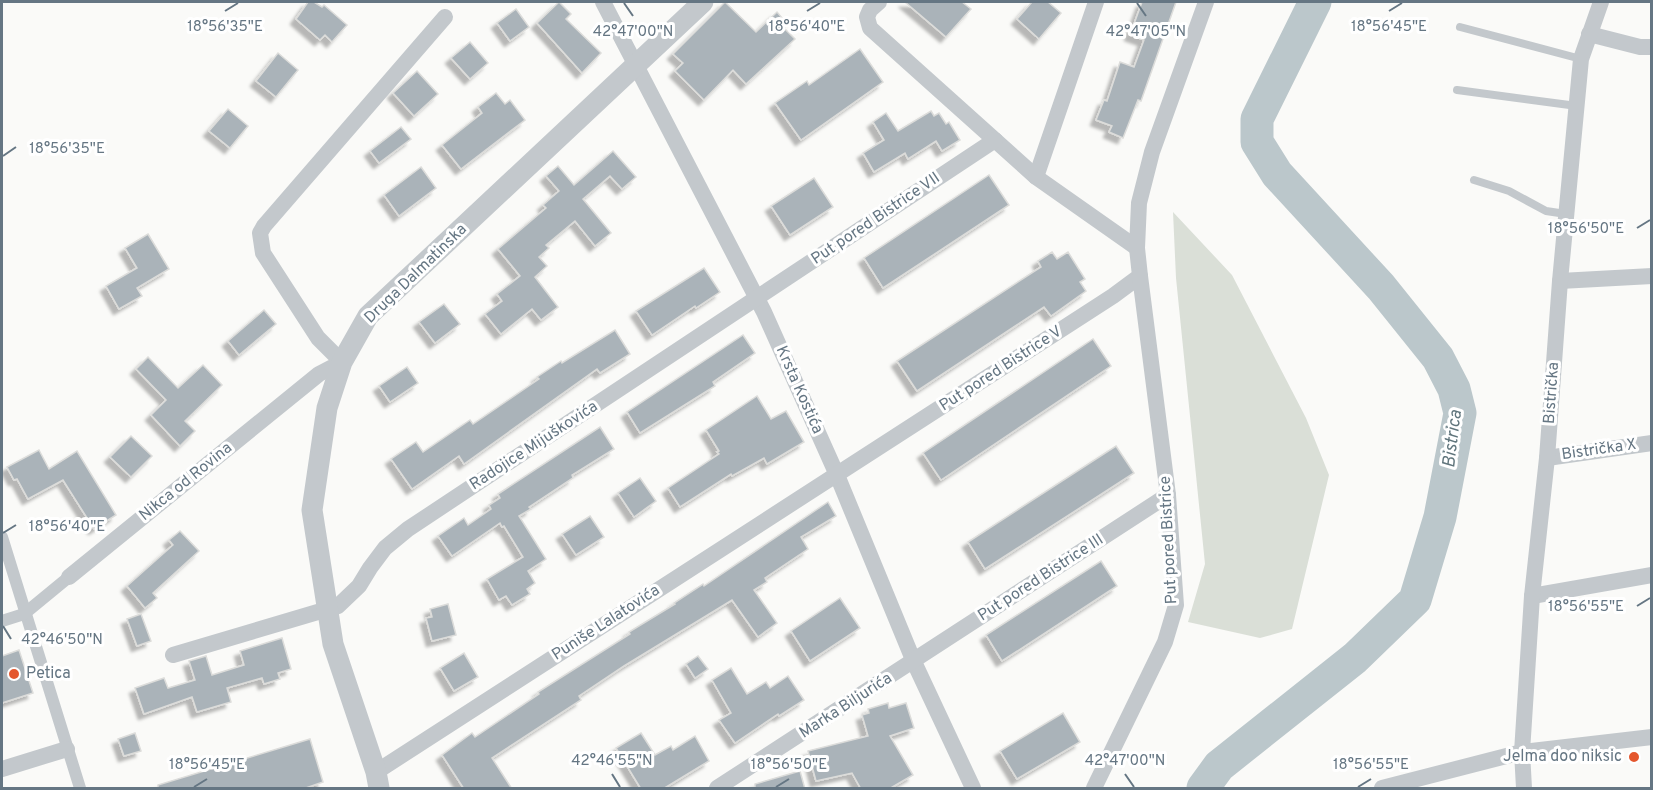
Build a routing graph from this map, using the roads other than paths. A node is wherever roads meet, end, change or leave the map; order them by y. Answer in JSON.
{"nodes":[{"id":1,"x":603,"y":2,"type":"edge"},
{"id":2,"x":704,"y":2,"type":"edge"},
{"id":3,"x":879,"y":2,"type":"edge"},
{"id":4,"x":1096,"y":2,"type":"edge"},
{"id":5,"x":1206,"y":2,"type":"edge"},
{"id":6,"x":1601,"y":2,"type":"edge"},
{"id":7,"x":446,"y":17,"type":"dead end"},
{"id":8,"x":1460,"y":27,"type":"dead end"},
{"id":9,"x":1589,"y":34,"type":"junction"},
{"id":10,"x":1652,"y":47,"type":"edge"},
{"id":11,"x":1581,"y":59,"type":"junction"},
{"id":12,"x":637,"y":66,"type":"junction"},
{"id":13,"x":1457,"y":90,"type":"dead end"},
{"id":14,"x":1576,"y":106,"type":"junction"},
{"id":15,"x":995,"y":140,"type":"junction"},
{"id":16,"x":1036,"y":177,"type":"junction"},
{"id":17,"x":1474,"y":180,"type":"dead end"},
{"id":18,"x":1566,"y":214,"type":"junction"},
{"id":19,"x":1137,"y":248,"type":"junction"},
{"id":20,"x":1140,"y":276,"type":"junction"},
{"id":21,"x":1652,"y":276,"type":"edge"},
{"id":22,"x":1560,"y":281,"type":"junction"},
{"id":23,"x":758,"y":298,"type":"junction"},
{"id":24,"x":342,"y":362,"type":"junction"},
{"id":25,"x":1652,"y":443,"type":"edge"},
{"id":26,"x":1547,"y":458,"type":"junction"},
{"id":27,"x":837,"y":475,"type":"junction"},
{"id":28,"x":1168,"y":495,"type":"junction"},
{"id":29,"x":2,"y":537,"type":"edge"},
{"id":30,"x":1652,"y":575,"type":"edge"},
{"id":31,"x":69,"y":578,"type":"joint"},
{"id":32,"x":1532,"y":596,"type":"junction"},
{"id":33,"x":328,"y":611,"type":"junction"},
{"id":34,"x":24,"y":614,"type":"junction"},
{"id":35,"x":2,"y":621,"type":"edge"},
{"id":36,"x":173,"y":655,"type":"dead end"},
{"id":37,"x":914,"y":662,"type":"junction"},
{"id":38,"x":1652,"y":737,"type":"edge"},
{"id":39,"x":67,"y":749,"type":"junction"},
{"id":40,"x":1522,"y":752,"type":"junction"},
{"id":41,"x":2,"y":769,"type":"edge"},
{"id":42,"x":378,"y":780,"type":"edge"},
{"id":43,"x":80,"y":789,"type":"edge"},
{"id":44,"x":717,"y":789,"type":"edge"},
{"id":45,"x":973,"y":789,"type":"edge"},
{"id":46,"x":1094,"y":789,"type":"edge"},
{"id":47,"x":1382,"y":789,"type":"edge"},
{"id":48,"x":1524,"y":789,"type":"edge"}],
"edges":[{"from":1,"to":12,"type":"street","name":"Krsta Kostića"},
{"from":2,"to":12,"type":"street","name":"Druga Dalmatinska"},
{"from":3,"to":15,"type":"street"},
{"from":4,"to":16,"type":"street"},
{"from":5,"to":19,"type":"street"},
{"from":6,"to":9,"type":"street","name":"Bistrička"},
{"from":7,"to":24,"type":"street"},
{"from":8,"to":11,"type":"lane"},
{"from":9,"to":10,"type":"street"},
{"from":9,"to":11,"type":"street","name":"Bistrička"},
{"from":11,"to":14,"type":"street","name":"Bistrička"},
{"from":12,"to":23,"type":"street","name":"Krsta Kostića"},
{"from":12,"to":24,"type":"street","name":"Druga Dalmatinska"},
{"from":13,"to":14,"type":"lane"},
{"from":14,"to":18,"type":"street","name":"Bistrička"},
{"from":15,"to":16,"type":"street"},
{"from":15,"to":23,"type":"street","name":"Put pored Bistrice VII"},
{"from":16,"to":19,"type":"street"},
{"from":17,"to":18,"type":"lane"},
{"from":18,"to":22,"type":"street","name":"Bistrička"},
{"from":19,"to":20,"type":"street"},
{"from":20,"to":27,"type":"street","name":"Put pored Bistrice V"},
{"from":20,"to":28,"type":"street","name":"Put pored Bistrice"},
{"from":21,"to":22,"type":"street"},
{"from":22,"to":26,"type":"street","name":"Bistrička"},
{"from":23,"to":27,"type":"street","name":"Krsta Kostića"},
{"from":23,"to":33,"type":"street","name":"Radojice Mijuškovića"},
{"from":24,"to":31,"type":"street","name":"Nikca od Rovina"},
{"from":24,"to":33,"type":"street","name":"Druga Dalmatinska"},
{"from":25,"to":26,"type":"street","name":"Bistrička X"},
{"from":26,"to":32,"type":"street","name":"Bistrička"},
{"from":27,"to":37,"type":"street","name":"Krsta Kostića"},
{"from":27,"to":42,"type":"street","name":"Puniše Lalatovića"},
{"from":28,"to":37,"type":"street","name":"Put pored Bistrice III"},
{"from":28,"to":46,"type":"street","name":"Put pored Bistrice"},
{"from":29,"to":34,"type":"street"},
{"from":30,"to":32,"type":"street"},
{"from":31,"to":34,"type":"street","name":"Nikca od Rovina"},
{"from":32,"to":40,"type":"street","name":"Bistrička"},
{"from":33,"to":36,"type":"street","name":"Radojice Mijuškovića"},
{"from":33,"to":42,"type":"street","name":"Druga Dalmatinska"},
{"from":34,"to":35,"type":"street","name":"Nikca od Rovina"},
{"from":34,"to":39,"type":"street"},
{"from":37,"to":44,"type":"street","name":"Marka Biljurića"},
{"from":37,"to":45,"type":"street","name":"Krsta Kostića"},
{"from":38,"to":40,"type":"street"},
{"from":39,"to":41,"type":"street"},
{"from":39,"to":43,"type":"street"},
{"from":40,"to":47,"type":"street"},
{"from":40,"to":48,"type":"street","name":"Bistrička"}]}
